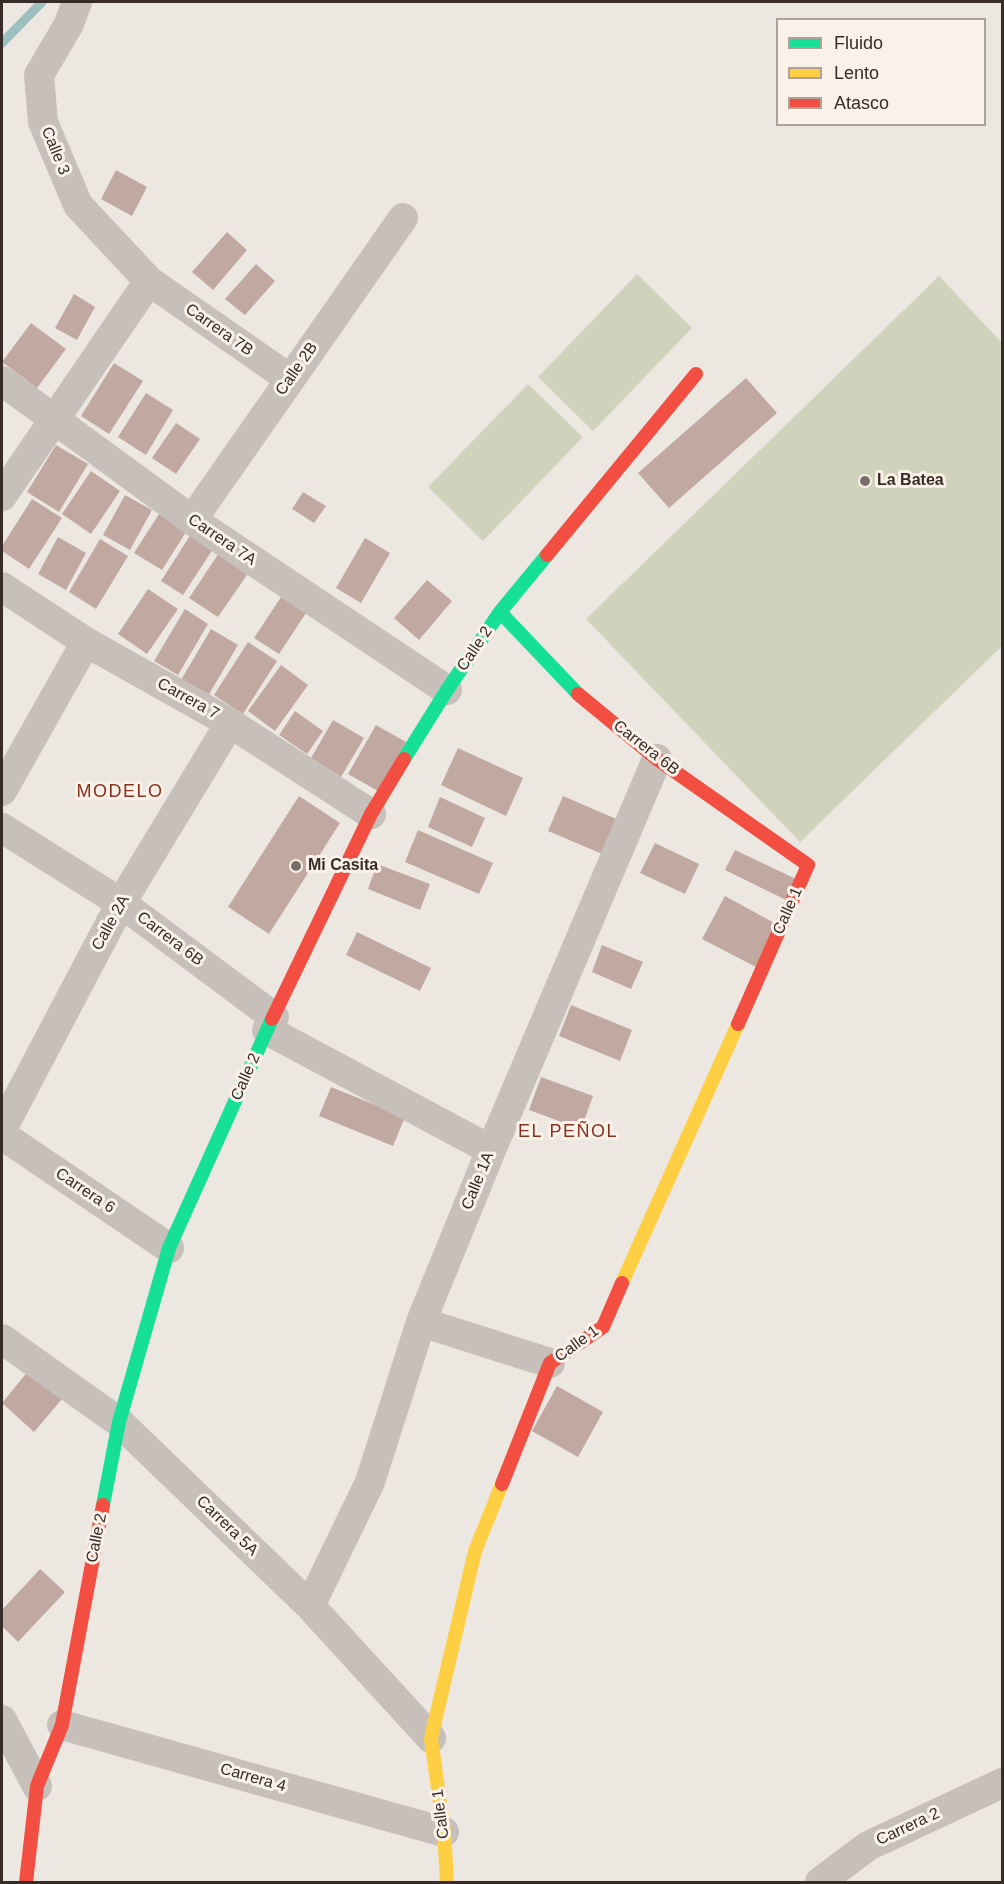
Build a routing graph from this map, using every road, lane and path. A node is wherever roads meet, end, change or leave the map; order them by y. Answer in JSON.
{"nodes":[{"id":1,"x":77,"y":2,"type":"edge"},
{"id":2,"x":403,"y":218,"type":"dead end"},
{"id":3,"x":148,"y":281,"type":"junction"},
{"id":4,"x":696,"y":374,"type":"dead end"},
{"id":5,"x":290,"y":380,"type":"junction"},
{"id":6,"x":2,"y":381,"type":"edge"},
{"id":7,"x":53,"y":419,"type":"junction"},
{"id":8,"x":2,"y":496,"type":"edge"},
{"id":9,"x":192,"y":520,"type":"junction"},
{"id":10,"x":2,"y":587,"type":"edge"},
{"id":11,"x":500,"y":612,"type":"junction"},
{"id":12,"x":86,"y":642,"type":"junction"},
{"id":13,"x":447,"y":690,"type":"junction"},
{"id":14,"x":230,"y":723,"type":"junction"},
{"id":15,"x":657,"y":759,"type":"junction"},
{"id":16,"x":2,"y":791,"type":"edge"},
{"id":17,"x":371,"y":814,"type":"junction"},
{"id":18,"x":2,"y":828,"type":"edge"},
{"id":19,"x":808,"y":865,"type":"joint"},
{"id":20,"x":121,"y":903,"type":"junction"},
{"id":21,"x":271,"y":1023,"type":"junction"},
{"id":22,"x":2,"y":1129,"type":"edge"},
{"id":23,"x":2,"y":1135,"type":"edge"},
{"id":24,"x":491,"y":1150,"type":"junction"},
{"id":25,"x":169,"y":1248,"type":"junction"},
{"id":26,"x":421,"y":1322,"type":"junction"},
{"id":27,"x":2,"y":1339,"type":"edge"},
{"id":28,"x":550,"y":1363,"type":"junction"},
{"id":29,"x":119,"y":1422,"type":"junction"},
{"id":30,"x":310,"y":1606,"type":"junction"},
{"id":31,"x":2,"y":1720,"type":"edge"},
{"id":32,"x":62,"y":1725,"type":"junction"},
{"id":33,"x":431,"y":1738,"type":"junction"},
{"id":34,"x":1002,"y":1784,"type":"edge"},
{"id":35,"x":38,"y":1786,"type":"junction"},
{"id":36,"x":444,"y":1832,"type":"junction"},
{"id":37,"x":26,"y":1882,"type":"edge"},
{"id":38,"x":447,"y":1882,"type":"edge"},
{"id":39,"x":820,"y":1882,"type":"edge"}],
"edges":[{"from":1,"to":3,"type":"street","name":"Calle 3"},
{"from":2,"to":5,"type":"street","name":"Calle 2B"},
{"from":3,"to":5,"type":"street","name":"Carrera 7B"},
{"from":3,"to":7,"type":"street"},
{"from":4,"to":11,"type":"street","name":"Calle 2"},
{"from":5,"to":9,"type":"street","name":"Calle 2B"},
{"from":6,"to":7,"type":"street","name":"Carrera 7A"},
{"from":7,"to":8,"type":"street"},
{"from":7,"to":9,"type":"street","name":"Carrera 7A"},
{"from":9,"to":13,"type":"street","name":"Carrera 7A"},
{"from":10,"to":12,"type":"street","name":"Carrera 7"},
{"from":11,"to":13,"type":"street","name":"Calle 2"},
{"from":11,"to":15,"type":"street","name":"Carrera 6B"},
{"from":12,"to":14,"type":"street","name":"Carrera 7"},
{"from":12,"to":16,"type":"street"},
{"from":13,"to":17,"type":"street","name":"Calle 2"},
{"from":14,"to":17,"type":"street","name":"Carrera 7"},
{"from":14,"to":20,"type":"street","name":"Calle 2A"},
{"from":15,"to":19,"type":"street","name":"Carrera 6B"},
{"from":15,"to":24,"type":"street","name":"Calle 1A"},
{"from":17,"to":21,"type":"street","name":"Calle 2"},
{"from":18,"to":20,"type":"street","name":"Carrera 6B"},
{"from":19,"to":28,"type":"street","name":"Calle 1"},
{"from":20,"to":21,"type":"street","name":"Carrera 6B"},
{"from":20,"to":22,"type":"street","name":"Calle 2A"},
{"from":21,"to":24,"type":"street","name":"Carrera 6B"},
{"from":21,"to":25,"type":"street","name":"Calle 2"},
{"from":23,"to":25,"type":"street","name":"Carrera 6"},
{"from":24,"to":26,"type":"street","name":"Calle 1A"},
{"from":25,"to":29,"type":"street","name":"Calle 2"},
{"from":26,"to":28,"type":"street"},
{"from":26,"to":30,"type":"street","name":"Calle 1A"},
{"from":27,"to":29,"type":"street","name":"Carrera 5A"},
{"from":28,"to":33,"type":"street","name":"Calle 1"},
{"from":29,"to":30,"type":"street","name":"Carrera 5A"},
{"from":29,"to":32,"type":"street","name":"Calle 2"},
{"from":30,"to":33,"type":"street","name":"Carrera 5A"},
{"from":31,"to":35,"type":"street"},
{"from":32,"to":35,"type":"street","name":"Calle 2"},
{"from":32,"to":36,"type":"street","name":"Carrera 4"},
{"from":33,"to":36,"type":"street","name":"Calle 1"},
{"from":34,"to":39,"type":"street","name":"Carrera 2"},
{"from":35,"to":37,"type":"street","name":"Calle 2"},
{"from":36,"to":38,"type":"street","name":"Calle 1"}]}
